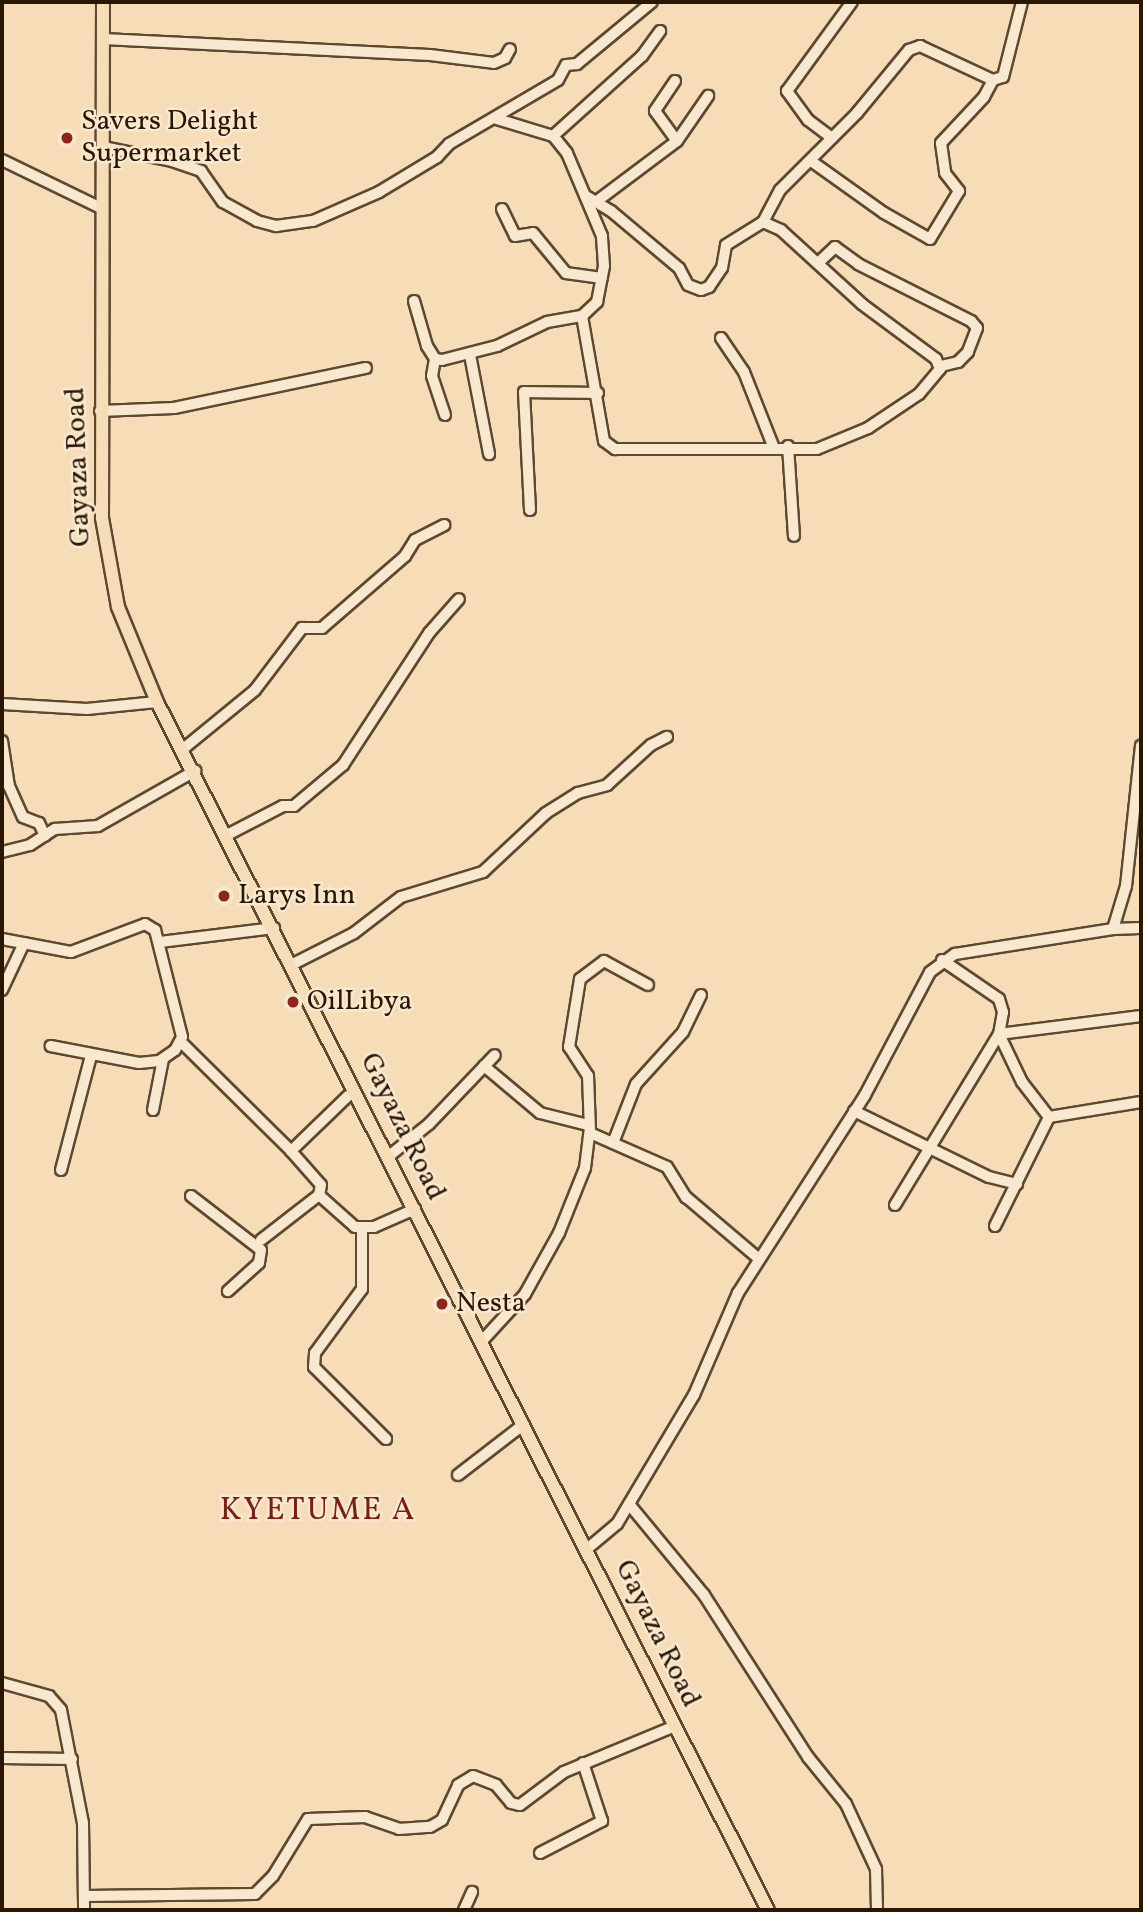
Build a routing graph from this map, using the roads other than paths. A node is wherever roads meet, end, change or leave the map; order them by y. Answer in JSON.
{"nodes":[{"id":1,"x":103,"y":2,"type":"edge"},
{"id":2,"x":652,"y":2,"type":"edge"},
{"id":3,"x":852,"y":2,"type":"edge"},
{"id":4,"x":1022,"y":2,"type":"edge"},
{"id":5,"x":660,"y":31,"type":"dead end"},
{"id":6,"x":103,"y":39,"type":"junction"},
{"id":7,"x":510,"y":49,"type":"dead end"},
{"id":8,"x":993,"y":80,"type":"junction"},
{"id":9,"x":675,"y":81,"type":"dead end"},
{"id":10,"x":708,"y":96,"type":"dead end"},
{"id":11,"x":497,"y":119,"type":"junction"},
{"id":12,"x":553,"y":136,"type":"junction"},
{"id":13,"x":832,"y":138,"type":"junction"},
{"id":14,"x":677,"y":141,"type":"junction"},
{"id":15,"x":103,"y":147,"type":"junction"},
{"id":16,"x":2,"y":160,"type":"edge"},
{"id":17,"x":811,"y":161,"type":"junction"},
{"id":18,"x":586,"y":196,"type":"junction"},
{"id":19,"x":597,"y":201,"type":"junction"},
{"id":20,"x":101,"y":208,"type":"junction"},
{"id":21,"x":502,"y":209,"type":"dead end"},
{"id":22,"x":763,"y":222,"type":"junction"},
{"id":23,"x":819,"y":262,"type":"junction"},
{"id":24,"x":602,"y":278,"type":"junction"},
{"id":25,"x":414,"y":301,"type":"dead end"},
{"id":26,"x":583,"y":316,"type":"junction"},
{"id":27,"x":721,"y":338,"type":"dead end"},
{"id":28,"x":470,"y":355,"type":"junction"},
{"id":29,"x":435,"y":359,"type":"junction"},
{"id":30,"x":940,"y":366,"type":"junction"},
{"id":31,"x":366,"y":368,"type":"dead end"},
{"id":32,"x":598,"y":393,"type":"junction"},
{"id":33,"x":100,"y":411,"type":"junction"},
{"id":34,"x":445,"y":415,"type":"dead end"},
{"id":35,"x":789,"y":446,"type":"junction"},
{"id":36,"x":774,"y":448,"type":"junction"},
{"id":37,"x":489,"y":454,"type":"dead end"},
{"id":38,"x":530,"y":510,"type":"dead end"},
{"id":39,"x":444,"y":525,"type":"dead end"},
{"id":40,"x":794,"y":536,"type":"dead end"},
{"id":41,"x":459,"y":599,"type":"dead end"},
{"id":42,"x":157,"y":702,"type":"junction"},
{"id":43,"x":2,"y":704,"type":"edge"},
{"id":44,"x":667,"y":737,"type":"dead end"},
{"id":45,"x":2,"y":741,"type":"edge"},
{"id":46,"x":1141,"y":746,"type":"edge"},
{"id":47,"x":183,"y":749,"type":"junction"},
{"id":48,"x":195,"y":771,"type":"junction"},
{"id":49,"x":227,"y":835,"type":"junction"},
{"id":50,"x":46,"y":836,"type":"junction"},
{"id":51,"x":2,"y":852,"type":"edge"},
{"id":52,"x":274,"y":928,"type":"junction"},
{"id":53,"x":1141,"y":928,"type":"edge"},
{"id":54,"x":1113,"y":929,"type":"junction"},
{"id":55,"x":2,"y":939,"type":"edge"},
{"id":56,"x":160,"y":942,"type":"junction"},
{"id":57,"x":24,"y":943,"type":"junction"},
{"id":58,"x":942,"y":960,"type":"junction"},
{"id":59,"x":293,"y":964,"type":"junction"},
{"id":60,"x":648,"y":985,"type":"dead end"},
{"id":61,"x":2,"y":990,"type":"edge"},
{"id":62,"x":701,"y":995,"type":"dead end"},
{"id":63,"x":1141,"y":1016,"type":"edge"},
{"id":64,"x":999,"y":1034,"type":"junction"},
{"id":65,"x":181,"y":1042,"type":"junction"},
{"id":66,"x":51,"y":1046,"type":"dead end"},
{"id":67,"x":495,"y":1055,"type":"dead end"},
{"id":68,"x":91,"y":1056,"type":"junction"},
{"id":69,"x":163,"y":1059,"type":"junction"},
{"id":70,"x":484,"y":1066,"type":"junction"},
{"id":71,"x":348,"y":1096,"type":"dead end"},
{"id":72,"x":1141,"y":1102,"type":"edge"},
{"id":73,"x":153,"y":1110,"type":"dead end"},
{"id":74,"x":854,"y":1111,"type":"junction"},
{"id":75,"x":1049,"y":1117,"type":"junction"},
{"id":76,"x":589,"y":1129,"type":"junction"},
{"id":77,"x":613,"y":1143,"type":"junction"},
{"id":78,"x":932,"y":1150,"type":"junction"},
{"id":79,"x":291,"y":1151,"type":"junction"},
{"id":80,"x":389,"y":1156,"type":"junction"},
{"id":81,"x":61,"y":1170,"type":"dead end"},
{"id":82,"x":1017,"y":1184,"type":"junction"},
{"id":83,"x":319,"y":1195,"type":"junction"},
{"id":84,"x":191,"y":1196,"type":"dead end"},
{"id":85,"x":895,"y":1205,"type":"dead end"},
{"id":86,"x":415,"y":1209,"type":"junction"},
{"id":87,"x":995,"y":1226,"type":"dead end"},
{"id":88,"x":362,"y":1229,"type":"junction"},
{"id":89,"x":261,"y":1240,"type":"dead end"},
{"id":90,"x":758,"y":1258,"type":"junction"},
{"id":91,"x":228,"y":1292,"type":"dead end"},
{"id":92,"x":482,"y":1341,"type":"junction"},
{"id":93,"x":524,"y":1424,"type":"junction"},
{"id":94,"x":386,"y":1439,"type":"dead end"},
{"id":95,"x":458,"y":1475,"type":"dead end"},
{"id":96,"x":629,"y":1504,"type":"junction"},
{"id":97,"x":587,"y":1549,"type":"junction"},
{"id":98,"x":2,"y":1683,"type":"edge"},
{"id":99,"x":675,"y":1726,"type":"junction"},
{"id":100,"x":2,"y":1758,"type":"edge"},
{"id":101,"x":72,"y":1759,"type":"junction"},
{"id":102,"x":583,"y":1763,"type":"junction"},
{"id":103,"x":540,"y":1853,"type":"dead end"},
{"id":104,"x":472,"y":1892,"type":"dead end"},
{"id":105,"x":85,"y":1896,"type":"junction"},
{"id":106,"x":84,"y":1910,"type":"edge"},
{"id":107,"x":464,"y":1910,"type":"edge"},
{"id":108,"x":768,"y":1910,"type":"edge"},
{"id":109,"x":877,"y":1910,"type":"edge"}],
"edges":[{"from":1,"to":6,"type":"main road","name":"Gayaza Road"},
{"from":2,"to":11,"type":"street"},
{"from":3,"to":13,"type":"street"},
{"from":4,"to":8,"type":"street"},
{"from":5,"to":12,"type":"street"},
{"from":6,"to":7,"type":"street"},
{"from":6,"to":15,"type":"main road","name":"Gayaza Road"},
{"from":8,"to":13,"type":"street"},
{"from":8,"to":17,"type":"street"},
{"from":9,"to":14,"type":"street"},
{"from":10,"to":14,"type":"street"},
{"from":11,"to":12,"type":"street"},
{"from":11,"to":15,"type":"street"},
{"from":12,"to":18,"type":"street"},
{"from":13,"to":17,"type":"street"},
{"from":14,"to":19,"type":"street"},
{"from":15,"to":20,"type":"main road","name":"Gayaza Road"},
{"from":16,"to":20,"type":"street"},
{"from":17,"to":22,"type":"street"},
{"from":18,"to":19,"type":"street"},
{"from":18,"to":24,"type":"street"},
{"from":19,"to":22,"type":"street"},
{"from":20,"to":33,"type":"main road","name":"Gayaza Road"},
{"from":21,"to":24,"type":"street"},
{"from":22,"to":23,"type":"street"},
{"from":23,"to":30,"type":"street"},
{"from":23,"to":30,"type":"street"},
{"from":24,"to":26,"type":"street"},
{"from":25,"to":29,"type":"street"},
{"from":26,"to":28,"type":"street"},
{"from":26,"to":32,"type":"street"},
{"from":27,"to":36,"type":"street"},
{"from":28,"to":29,"type":"street"},
{"from":28,"to":37,"type":"street"},
{"from":29,"to":34,"type":"street"},
{"from":30,"to":35,"type":"street"},
{"from":31,"to":33,"type":"street"},
{"from":32,"to":36,"type":"street"},
{"from":32,"to":38,"type":"street"},
{"from":33,"to":42,"type":"main road","name":"Gayaza Road"},
{"from":35,"to":36,"type":"street"},
{"from":35,"to":40,"type":"street"},
{"from":39,"to":47,"type":"street"},
{"from":41,"to":49,"type":"street"},
{"from":42,"to":43,"type":"street"},
{"from":42,"to":47,"type":"main road","name":"Gayaza Road"},
{"from":44,"to":59,"type":"street"},
{"from":45,"to":50,"type":"street"},
{"from":46,"to":54,"type":"street"},
{"from":47,"to":48,"type":"main road","name":"Gayaza Road"},
{"from":48,"to":49,"type":"main road","name":"Gayaza Road"},
{"from":48,"to":50,"type":"street"},
{"from":49,"to":52,"type":"main road","name":"Gayaza Road"},
{"from":50,"to":51,"type":"street"},
{"from":52,"to":56,"type":"street"},
{"from":52,"to":59,"type":"main road","name":"Gayaza Road"},
{"from":53,"to":54,"type":"street"},
{"from":54,"to":58,"type":"street"},
{"from":55,"to":57,"type":"street"},
{"from":56,"to":57,"type":"street"},
{"from":56,"to":65,"type":"street"},
{"from":57,"to":61,"type":"street"},
{"from":58,"to":64,"type":"street"},
{"from":58,"to":74,"type":"street"},
{"from":59,"to":80,"type":"main road","name":"Gayaza Road"},
{"from":60,"to":76,"type":"street"},
{"from":62,"to":77,"type":"street"},
{"from":63,"to":64,"type":"street"},
{"from":64,"to":75,"type":"street"},
{"from":64,"to":78,"type":"street"},
{"from":65,"to":69,"type":"street"},
{"from":65,"to":79,"type":"street"},
{"from":66,"to":68,"type":"street"},
{"from":67,"to":70,"type":"street"},
{"from":68,"to":69,"type":"street"},
{"from":68,"to":81,"type":"street"},
{"from":69,"to":73,"type":"street"},
{"from":70,"to":76,"type":"street"},
{"from":70,"to":80,"type":"street"},
{"from":71,"to":79,"type":"street"},
{"from":72,"to":75,"type":"street"},
{"from":74,"to":78,"type":"street"},
{"from":74,"to":90,"type":"street"},
{"from":75,"to":82,"type":"street"},
{"from":76,"to":77,"type":"street"},
{"from":76,"to":92,"type":"street"},
{"from":77,"to":90,"type":"street"},
{"from":78,"to":82,"type":"street"},
{"from":78,"to":85,"type":"street"},
{"from":79,"to":83,"type":"street"},
{"from":80,"to":86,"type":"main road","name":"Gayaza Road"},
{"from":82,"to":87,"type":"street"},
{"from":83,"to":88,"type":"street"},
{"from":83,"to":89,"type":"street"},
{"from":84,"to":91,"type":"street"},
{"from":86,"to":88,"type":"street"},
{"from":86,"to":92,"type":"main road","name":"Gayaza Road"},
{"from":88,"to":94,"type":"street"},
{"from":90,"to":96,"type":"street"},
{"from":92,"to":93,"type":"main road","name":"Gayaza Road"},
{"from":93,"to":95,"type":"street"},
{"from":93,"to":97,"type":"main road","name":"Gayaza Road"},
{"from":96,"to":97,"type":"street"},
{"from":96,"to":109,"type":"street"},
{"from":97,"to":99,"type":"main road","name":"Gayaza Road"},
{"from":98,"to":101,"type":"street"},
{"from":99,"to":102,"type":"street"},
{"from":99,"to":108,"type":"main road","name":"Gayaza Road"},
{"from":100,"to":101,"type":"street"},
{"from":101,"to":105,"type":"street"},
{"from":102,"to":103,"type":"street"},
{"from":102,"to":105,"type":"street"},
{"from":104,"to":107,"type":"street"},
{"from":105,"to":106,"type":"street"}]}
